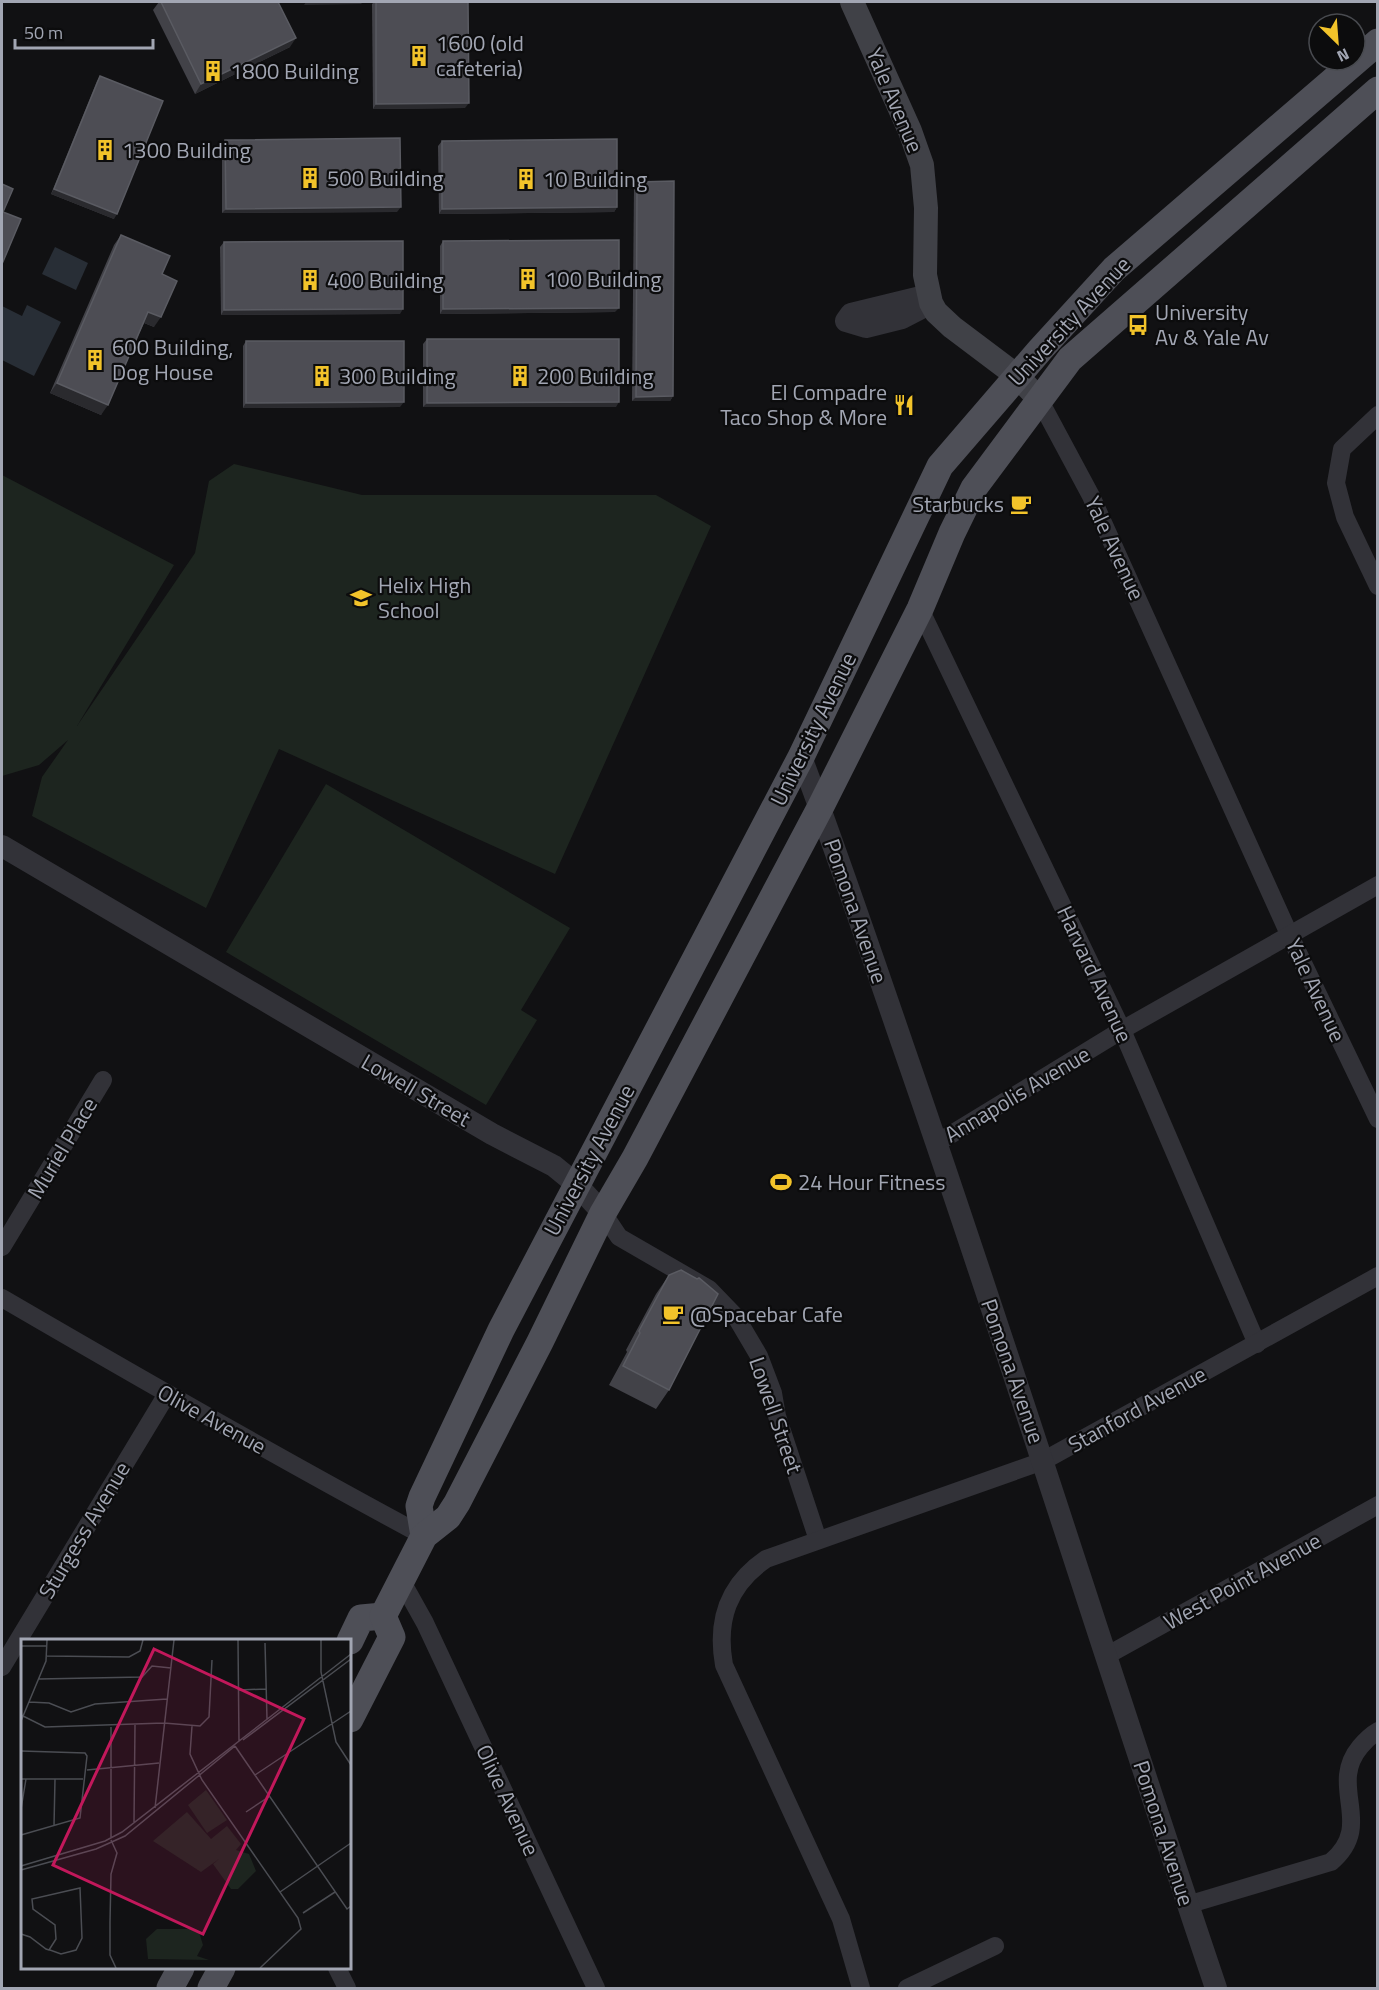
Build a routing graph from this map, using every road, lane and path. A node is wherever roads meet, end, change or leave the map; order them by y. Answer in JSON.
{"nodes":[{"id":1,"x":852,"y":2,"type":"edge"},
{"id":2,"x":1377,"y":42,"type":"edge"},
{"id":3,"x":1377,"y":90,"type":"edge"},
{"id":4,"x":1017,"y":376,"type":"junction"},
{"id":5,"x":1038,"y":399,"type":"junction"},
{"id":6,"x":1377,"y":415,"type":"edge"},
{"id":7,"x":1377,"y":586,"type":"edge"},
{"id":8,"x":920,"y":609,"type":"junction"},
{"id":9,"x":801,"y":757,"type":"junction"},
{"id":10,"x":820,"y":808,"type":"junction"},
{"id":11,"x":2,"y":846,"type":"edge"},
{"id":12,"x":1377,"y":885,"type":"edge"},
{"id":13,"x":1289,"y":934,"type":"junction"},
{"id":14,"x":1122,"y":1030,"type":"junction"},
{"id":15,"x":103,"y":1080,"type":"dead end"},
{"id":16,"x":1377,"y":1119,"type":"edge"},
{"id":17,"x":937,"y":1143,"type":"junction"},
{"id":18,"x":576,"y":1184,"type":"junction"},
{"id":19,"x":603,"y":1213,"type":"junction"},
{"id":20,"x":2,"y":1247,"type":"edge"},
{"id":21,"x":1377,"y":1276,"type":"edge"},
{"id":22,"x":2,"y":1298,"type":"edge"},
{"id":23,"x":1257,"y":1344,"type":"junction"},
{"id":24,"x":166,"y":1394,"type":"junction"},
{"id":25,"x":1043,"y":1461,"type":"junction"},
{"id":26,"x":1377,"y":1505,"type":"edge"},
{"id":27,"x":424,"y":1536,"type":"junction"},
{"id":28,"x":818,"y":1540,"type":"junction"},
{"id":29,"x":401,"y":1580,"type":"junction"},
{"id":30,"x":383,"y":1616,"type":"junction"},
{"id":31,"x":351,"y":1639,"type":"edge"},
{"id":32,"x":1106,"y":1656,"type":"junction"},
{"id":33,"x":2,"y":1666,"type":"edge"},
{"id":34,"x":351,"y":1717,"type":"edge"},
{"id":35,"x":1377,"y":1731,"type":"edge"},
{"id":36,"x":1187,"y":1905,"type":"junction"},
{"id":37,"x":995,"y":1946,"type":"dead end"},
{"id":38,"x":180,"y":1969,"type":"edge"},
{"id":39,"x":221,"y":1969,"type":"edge"},
{"id":40,"x":337,"y":1969,"type":"edge"},
{"id":41,"x":590,"y":1986,"type":"edge"},
{"id":42,"x":170,"y":1989,"type":"edge"},
{"id":43,"x":211,"y":1989,"type":"edge"},
{"id":44,"x":347,"y":1989,"type":"edge"},
{"id":45,"x":861,"y":1989,"type":"edge"},
{"id":46,"x":906,"y":1989,"type":"edge"},
{"id":47,"x":1216,"y":1989,"type":"edge"}],
"edges":[{"from":1,"to":4,"type":"main road","name":"Yale Avenue"},
{"from":2,"to":4,"type":"main road","name":"University Avenue"},
{"from":3,"to":5,"type":"main road","name":"University Avenue"},
{"from":4,"to":5,"type":"main road","name":"Yale Avenue"},
{"from":4,"to":9,"type":"main road","name":"University Avenue"},
{"from":5,"to":8,"type":"main road","name":"University Avenue"},
{"from":5,"to":13,"type":"street","name":"Yale Avenue"},
{"from":6,"to":7,"type":"street"},
{"from":8,"to":10,"type":"main road","name":"University Avenue"},
{"from":8,"to":14,"type":"street","name":"Harvard Avenue"},
{"from":9,"to":10,"type":"street","name":"Pomona Avenue"},
{"from":9,"to":18,"type":"main road","name":"University Avenue"},
{"from":10,"to":17,"type":"street","name":"Pomona Avenue"},
{"from":10,"to":19,"type":"main road","name":"University Avenue"},
{"from":11,"to":18,"type":"street","name":"Lowell Street"},
{"from":12,"to":13,"type":"street","name":"Annapolis Avenue"},
{"from":13,"to":14,"type":"street","name":"Annapolis Avenue"},
{"from":13,"to":16,"type":"street","name":"Yale Avenue"},
{"from":14,"to":17,"type":"street","name":"Annapolis Avenue"},
{"from":14,"to":23,"type":"street","name":"Harvard Avenue"},
{"from":15,"to":20,"type":"street","name":"Muriel Place"},
{"from":17,"to":25,"type":"street","name":"Pomona Avenue"},
{"from":18,"to":19,"type":"street","name":"Lowell Street"},
{"from":18,"to":27,"type":"main road","name":"University Avenue"},
{"from":19,"to":27,"type":"main road","name":"University Avenue"},
{"from":19,"to":28,"type":"street","name":"Lowell Street"},
{"from":21,"to":23,"type":"street","name":"Stanford Avenue"},
{"from":22,"to":24,"type":"street","name":"Olive Avenue"},
{"from":23,"to":25,"type":"street","name":"Stanford Avenue"},
{"from":24,"to":27,"type":"street","name":"Olive Avenue"},
{"from":24,"to":33,"type":"street","name":"Sturgess Avenue"},
{"from":25,"to":28,"type":"street","name":"Stanford Avenue"},
{"from":25,"to":32,"type":"street","name":"Pomona Avenue"},
{"from":26,"to":32,"type":"street","name":"West Point Avenue"},
{"from":27,"to":29,"type":"main road","name":"University Avenue"},
{"from":28,"to":45,"type":"street"},
{"from":29,"to":30,"type":"main road","name":"University Avenue"},
{"from":29,"to":41,"type":"street","name":"Olive Avenue"},
{"from":30,"to":31,"type":"main road"},
{"from":30,"to":34,"type":"main road"},
{"from":32,"to":36,"type":"street","name":"Pomona Avenue"},
{"from":35,"to":36,"type":"street"},
{"from":36,"to":47,"type":"street","name":"Pomona Avenue"},
{"from":37,"to":46,"type":"street"},
{"from":38,"to":42,"type":"main road"},
{"from":39,"to":43,"type":"main road"},
{"from":40,"to":44,"type":"street"}]}
